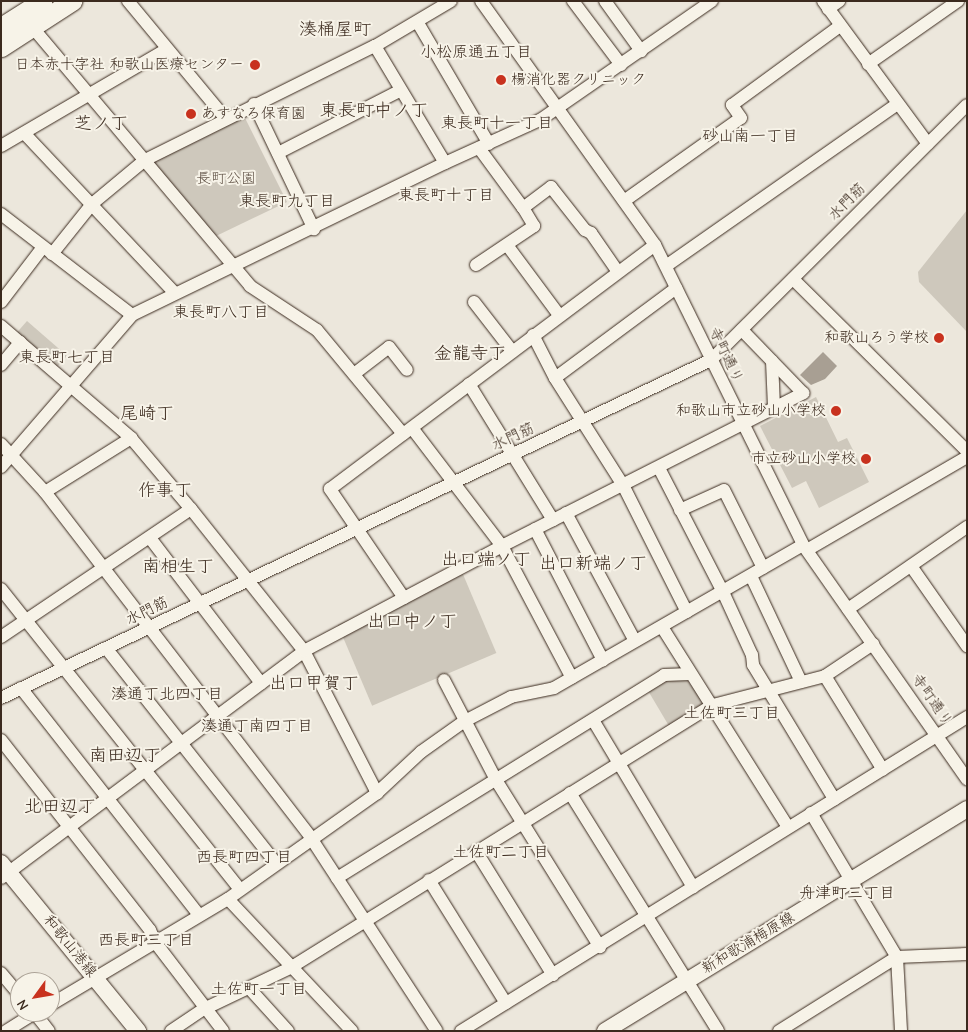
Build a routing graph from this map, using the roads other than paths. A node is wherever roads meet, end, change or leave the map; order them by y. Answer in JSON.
{"nodes":[{"id":1,"x":42,"y":1,"type":"edge"},
{"id":2,"x":72,"y":1,"type":"edge"},
{"id":3,"x":128,"y":1,"type":"edge"},
{"id":4,"x":451,"y":1,"type":"edge"},
{"id":5,"x":481,"y":1,"type":"edge"},
{"id":6,"x":573,"y":1,"type":"edge"},
{"id":7,"x":605,"y":1,"type":"edge"},
{"id":8,"x":712,"y":1,"type":"edge"},
{"id":9,"x":839,"y":1,"type":"edge"},
{"id":10,"x":958,"y":1,"type":"edge"},
{"id":11,"x":825,"y":5,"type":"edge"},
{"id":12,"x":27,"y":21,"type":"junction"},
{"id":13,"x":418,"y":23,"type":"junction"},
{"id":14,"x":840,"y":26,"type":"junction"},
{"id":15,"x":1,"y":27,"type":"edge"},
{"id":16,"x":375,"y":46,"type":"junction"},
{"id":17,"x":1,"y":47,"type":"edge"},
{"id":18,"x":167,"y":49,"type":"junction"},
{"id":19,"x":641,"y":51,"type":"junction"},
{"id":20,"x":868,"y":64,"type":"junction"},
{"id":21,"x":621,"y":65,"type":"junction"},
{"id":22,"x":399,"y":90,"type":"junction"},
{"id":23,"x":87,"y":96,"type":"junction"},
{"id":24,"x":254,"y":104,"type":"junction"},
{"id":25,"x":897,"y":104,"type":"junction"},
{"id":26,"x":967,"y":105,"type":"edge"},
{"id":27,"x":559,"y":109,"type":"junction"},
{"id":28,"x":962,"y":118,"type":"edge"},
{"id":29,"x":226,"y":120,"type":"junction"},
{"id":30,"x":24,"y":133,"type":"junction"},
{"id":31,"x":928,"y":144,"type":"junction"},
{"id":32,"x":1,"y":146,"type":"edge"},
{"id":33,"x":484,"y":146,"type":"junction"},
{"id":34,"x":278,"y":152,"type":"junction"},
{"id":35,"x":145,"y":160,"type":"junction"},
{"id":36,"x":445,"y":163,"type":"junction"},
{"id":37,"x":624,"y":200,"type":"junction"},
{"id":38,"x":92,"y":204,"type":"junction"},
{"id":39,"x":523,"y":208,"type":"junction"},
{"id":40,"x":1,"y":214,"type":"edge"},
{"id":41,"x":314,"y":228,"type":"junction"},
{"id":42,"x":507,"y":245,"type":"junction"},
{"id":43,"x":655,"y":245,"type":"junction"},
{"id":44,"x":48,"y":251,"type":"junction"},
{"id":45,"x":233,"y":265,"type":"junction"},
{"id":46,"x":476,"y":265,"type":"dead end"},
{"id":47,"x":666,"y":266,"type":"junction"},
{"id":48,"x":618,"y":272,"type":"junction"},
{"id":49,"x":793,"y":279,"type":"junction"},
{"id":50,"x":676,"y":288,"type":"junction"},
{"id":51,"x":175,"y":293,"type":"junction"},
{"id":52,"x":1,"y":302,"type":"edge"},
{"id":53,"x":474,"y":302,"type":"dead end"},
{"id":54,"x":132,"y":315,"type":"junction"},
{"id":55,"x":559,"y":315,"type":"junction"},
{"id":56,"x":1,"y":326,"type":"edge"},
{"id":57,"x":742,"y":330,"type":"junction"},
{"id":58,"x":533,"y":335,"type":"junction"},
{"id":59,"x":20,"y":342,"type":"junction"},
{"id":60,"x":512,"y":351,"type":"junction"},
{"id":61,"x":711,"y":360,"type":"junction"},
{"id":62,"x":772,"y":361,"type":"junction"},
{"id":63,"x":1,"y":365,"type":"edge"},
{"id":64,"x":407,"y":370,"type":"dead end"},
{"id":65,"x":354,"y":374,"type":"junction"},
{"id":66,"x":555,"y":378,"type":"junction"},
{"id":67,"x":72,"y":384,"type":"junction"},
{"id":68,"x":469,"y":384,"type":"junction"},
{"id":69,"x":774,"y":406,"type":"junction"},
{"id":70,"x":582,"y":422,"type":"junction"},
{"id":71,"x":742,"y":425,"type":"junction"},
{"id":72,"x":408,"y":431,"type":"junction"},
{"id":73,"x":131,"y":438,"type":"junction"},
{"id":74,"x":6,"y":448,"type":"edge"},
{"id":75,"x":967,"y":451,"type":"edge"},
{"id":76,"x":513,"y":455,"type":"junction"},
{"id":77,"x":967,"y":457,"type":"edge"},
{"id":78,"x":1,"y":467,"type":"edge"},
{"id":79,"x":658,"y":468,"type":"junction"},
{"id":80,"x":454,"y":482,"type":"junction"},
{"id":81,"x":623,"y":485,"type":"junction"},
{"id":82,"x":45,"y":492,"type":"junction"},
{"id":83,"x":191,"y":509,"type":"junction"},
{"id":84,"x":680,"y":510,"type":"junction"},
{"id":85,"x":566,"y":513,"type":"junction"},
{"id":86,"x":553,"y":520,"type":"junction"},
{"id":87,"x":967,"y":527,"type":"edge"},
{"id":88,"x":358,"y":528,"type":"junction"},
{"id":89,"x":535,"y":529,"type":"junction"},
{"id":90,"x":150,"y":538,"type":"junction"},
{"id":91,"x":502,"y":546,"type":"junction"},
{"id":92,"x":805,"y":547,"type":"junction"},
{"id":93,"x":910,"y":566,"type":"junction"},
{"id":94,"x":104,"y":568,"type":"junction"},
{"id":95,"x":763,"y":568,"type":"junction"},
{"id":96,"x":751,"y":576,"type":"junction"},
{"id":97,"x":247,"y":581,"type":"junction"},
{"id":98,"x":1,"y":588,"type":"edge"},
{"id":99,"x":722,"y":592,"type":"junction"},
{"id":100,"x":404,"y":598,"type":"junction"},
{"id":101,"x":199,"y":604,"type":"junction"},
{"id":102,"x":848,"y":609,"type":"junction"},
{"id":103,"x":688,"y":612,"type":"junction"},
{"id":104,"x":26,"y":619,"type":"junction"},
{"id":105,"x":662,"y":627,"type":"junction"},
{"id":106,"x":148,"y":628,"type":"junction"},
{"id":107,"x":1,"y":637,"type":"edge"},
{"id":108,"x":635,"y":641,"type":"junction"},
{"id":109,"x":873,"y":644,"type":"junction"},
{"id":110,"x":967,"y":646,"type":"edge"},
{"id":111,"x":106,"y":648,"type":"junction"},
{"id":112,"x":304,"y":651,"type":"junction"},
{"id":113,"x":603,"y":660,"type":"junction"},
{"id":114,"x":64,"y":668,"type":"junction"},
{"id":115,"x":690,"y":674,"type":"junction"},
{"id":116,"x":825,"y":676,"type":"junction"},
{"id":117,"x":572,"y":678,"type":"junction"},
{"id":118,"x":444,"y":680,"type":"dead end"},
{"id":119,"x":801,"y":682,"type":"junction"},
{"id":120,"x":260,"y":683,"type":"junction"},
{"id":121,"x":21,"y":688,"type":"junction"},
{"id":122,"x":768,"y":691,"type":"junction"},
{"id":123,"x":1,"y":698,"type":"edge"},
{"id":124,"x":713,"y":705,"type":"junction"},
{"id":125,"x":967,"y":717,"type":"edge"},
{"id":126,"x":218,"y":718,"type":"junction"},
{"id":127,"x":593,"y":720,"type":"junction"},
{"id":128,"x":463,"y":722,"type":"junction"},
{"id":129,"x":938,"y":737,"type":"junction"},
{"id":130,"x":1,"y":740,"type":"edge"},
{"id":131,"x":183,"y":744,"type":"junction"},
{"id":132,"x":618,"y":764,"type":"junction"},
{"id":133,"x":148,"y":770,"type":"junction"},
{"id":134,"x":883,"y":770,"type":"junction"},
{"id":135,"x":967,"y":779,"type":"edge"},
{"id":136,"x":496,"y":780,"type":"junction"},
{"id":137,"x":377,"y":793,"type":"junction"},
{"id":138,"x":570,"y":793,"type":"junction"},
{"id":139,"x":834,"y":799,"type":"junction"},
{"id":140,"x":109,"y":800,"type":"junction"},
{"id":141,"x":967,"y":810,"type":"edge"},
{"id":142,"x":811,"y":813,"type":"junction"},
{"id":143,"x":522,"y":822,"type":"junction"},
{"id":144,"x":788,"y":827,"type":"junction"},
{"id":145,"x":71,"y":828,"type":"junction"},
{"id":146,"x":311,"y":838,"type":"junction"},
{"id":147,"x":476,"y":851,"type":"junction"},
{"id":148,"x":276,"y":863,"type":"junction"},
{"id":149,"x":4,"y":871,"type":"edge"},
{"id":150,"x":337,"y":878,"type":"junction"},
{"id":151,"x":429,"y":880,"type":"junction"},
{"id":152,"x":852,"y":880,"type":"junction"},
{"id":153,"x":693,"y":887,"type":"junction"},
{"id":154,"x":240,"y":890,"type":"junction"},
{"id":155,"x":228,"y":899,"type":"junction"},
{"id":156,"x":199,"y":915,"type":"junction"},
{"id":157,"x":648,"y":915,"type":"junction"},
{"id":158,"x":365,"y":920,"type":"junction"},
{"id":159,"x":155,"y":942,"type":"junction"},
{"id":160,"x":600,"y":947,"type":"junction"},
{"id":161,"x":967,"y":954,"type":"edge"},
{"id":162,"x":897,"y":957,"type":"junction"},
{"id":163,"x":290,"y":968,"type":"junction"},
{"id":164,"x":1,"y":973,"type":"edge"},
{"id":165,"x":553,"y":975,"type":"junction"},
{"id":166,"x":96,"y":978,"type":"junction"},
{"id":167,"x":687,"y":980,"type":"junction"},
{"id":168,"x":10,"y":984,"type":"edge"},
{"id":169,"x":249,"y":988,"type":"junction"},
{"id":170,"x":60,"y":998,"type":"edge"},
{"id":171,"x":506,"y":1003,"type":"junction"},
{"id":172,"x":204,"y":1009,"type":"junction"},
{"id":173,"x":20,"y":1022,"type":"edge"},
{"id":174,"x":6,"y":1031,"type":"edge"},
{"id":175,"x":138,"y":1031,"type":"edge"},
{"id":176,"x":171,"y":1031,"type":"edge"},
{"id":177,"x":222,"y":1031,"type":"edge"},
{"id":178,"x":288,"y":1031,"type":"edge"},
{"id":179,"x":352,"y":1031,"type":"edge"},
{"id":180,"x":437,"y":1031,"type":"edge"},
{"id":181,"x":461,"y":1031,"type":"edge"},
{"id":182,"x":606,"y":1031,"type":"edge"},
{"id":183,"x":718,"y":1031,"type":"edge"},
{"id":184,"x":778,"y":1031,"type":"edge"},
{"id":185,"x":901,"y":1031,"type":"edge"}],
"edges":[{"from":1,"to":12,"type":"highway"},
{"from":2,"to":12,"type":"highway"},
{"from":3,"to":18,"type":"street"},
{"from":4,"to":13,"type":"street"},
{"from":5,"to":27,"type":"street","name":"寺町通り"},
{"from":6,"to":21,"type":"street"},
{"from":7,"to":19,"type":"street"},
{"from":8,"to":19,"type":"street"},
{"from":9,"to":11,"type":"street"},
{"from":10,"to":20,"type":"street"},
{"from":11,"to":14,"type":"street"},
{"from":12,"to":15,"type":"highway"},
{"from":12,"to":17,"type":"highway"},
{"from":12,"to":23,"type":"street"},
{"from":13,"to":16,"type":"street"},
{"from":13,"to":33,"type":"street"},
{"from":14,"to":20,"type":"street"},
{"from":14,"to":37,"type":"street"},
{"from":16,"to":22,"type":"street"},
{"from":16,"to":24,"type":"street"},
{"from":18,"to":23,"type":"street"},
{"from":18,"to":29,"type":"street"},
{"from":19,"to":21,"type":"street"},
{"from":20,"to":25,"type":"street"},
{"from":21,"to":27,"type":"street"},
{"from":22,"to":34,"type":"street"},
{"from":22,"to":36,"type":"street"},
{"from":23,"to":30,"type":"street"},
{"from":23,"to":35,"type":"street"},
{"from":24,"to":29,"type":"street"},
{"from":24,"to":34,"type":"street"},
{"from":25,"to":31,"type":"street"},
{"from":25,"to":47,"type":"street"},
{"from":26,"to":28,"type":"street","name":"水門筋"},
{"from":27,"to":33,"type":"street"},
{"from":27,"to":37,"type":"street","name":"寺町通り"},
{"from":28,"to":31,"type":"street","name":"水門筋"},
{"from":29,"to":35,"type":"street"},
{"from":30,"to":32,"type":"street"},
{"from":30,"to":38,"type":"street"},
{"from":31,"to":49,"type":"street","name":"水門筋"},
{"from":33,"to":36,"type":"street"},
{"from":33,"to":39,"type":"street"},
{"from":34,"to":41,"type":"street"},
{"from":35,"to":38,"type":"street"},
{"from":35,"to":45,"type":"street"},
{"from":36,"to":41,"type":"street"},
{"from":37,"to":43,"type":"street","name":"寺町通り"},
{"from":38,"to":44,"type":"street"},
{"from":38,"to":51,"type":"street"},
{"from":39,"to":42,"type":"street"},
{"from":39,"to":48,"type":"street"},
{"from":40,"to":44,"type":"street"},
{"from":41,"to":45,"type":"street"},
{"from":42,"to":46,"type":"street"},
{"from":42,"to":55,"type":"street"},
{"from":43,"to":47,"type":"street","name":"寺町通り"},
{"from":43,"to":48,"type":"street"},
{"from":44,"to":52,"type":"street"},
{"from":44,"to":54,"type":"street"},
{"from":45,"to":51,"type":"street"},
{"from":45,"to":65,"type":"street"},
{"from":47,"to":50,"type":"street","name":"寺町通り"},
{"from":48,"to":55,"type":"street"},
{"from":49,"to":57,"type":"street","name":"水門筋"},
{"from":49,"to":75,"type":"street"},
{"from":50,"to":61,"type":"street","name":"寺町通り"},
{"from":50,"to":66,"type":"street"},
{"from":51,"to":54,"type":"street"},
{"from":53,"to":60,"type":"street"},
{"from":54,"to":67,"type":"street"},
{"from":55,"to":58,"type":"street"},
{"from":56,"to":59,"type":"street"},
{"from":57,"to":61,"type":"street","name":"水門筋"},
{"from":57,"to":62,"type":"street"},
{"from":58,"to":60,"type":"street"},
{"from":58,"to":66,"type":"street"},
{"from":59,"to":63,"type":"street"},
{"from":59,"to":67,"type":"street"},
{"from":60,"to":68,"type":"street"},
{"from":61,"to":70,"type":"street","name":"水門筋"},
{"from":61,"to":71,"type":"street","name":"寺町通り"},
{"from":62,"to":69,"type":"street"},
{"from":62,"to":69,"type":"street"},
{"from":64,"to":65,"type":"street"},
{"from":65,"to":72,"type":"street"},
{"from":66,"to":70,"type":"street"},
{"from":67,"to":73,"type":"street"},
{"from":67,"to":74,"type":"street"},
{"from":68,"to":72,"type":"street"},
{"from":68,"to":76,"type":"street"},
{"from":69,"to":71,"type":"street"},
{"from":70,"to":76,"type":"street","name":"水門筋"},
{"from":70,"to":81,"type":"street"},
{"from":71,"to":79,"type":"street"},
{"from":71,"to":92,"type":"street","name":"寺町通り"},
{"from":72,"to":80,"type":"street"},
{"from":72,"to":88,"type":"street"},
{"from":73,"to":82,"type":"street"},
{"from":73,"to":83,"type":"street"},
{"from":74,"to":78,"type":"street"},
{"from":74,"to":82,"type":"street"},
{"from":76,"to":80,"type":"street","name":"水門筋"},
{"from":76,"to":86,"type":"street"},
{"from":77,"to":92,"type":"street"},
{"from":79,"to":81,"type":"street"},
{"from":79,"to":84,"type":"street"},
{"from":80,"to":88,"type":"street","name":"水門筋"},
{"from":80,"to":91,"type":"street"},
{"from":81,"to":85,"type":"street"},
{"from":81,"to":103,"type":"street"},
{"from":82,"to":94,"type":"street"},
{"from":83,"to":90,"type":"street"},
{"from":83,"to":97,"type":"street"},
{"from":84,"to":95,"type":"street"},
{"from":84,"to":99,"type":"street"},
{"from":85,"to":86,"type":"street"},
{"from":85,"to":108,"type":"street"},
{"from":86,"to":89,"type":"street"},
{"from":87,"to":93,"type":"street"},
{"from":88,"to":97,"type":"street","name":"水門筋"},
{"from":88,"to":100,"type":"street"},
{"from":89,"to":91,"type":"street"},
{"from":89,"to":113,"type":"street"},
{"from":90,"to":94,"type":"street"},
{"from":90,"to":101,"type":"street"},
{"from":91,"to":100,"type":"street"},
{"from":91,"to":117,"type":"street"},
{"from":92,"to":95,"type":"street"},
{"from":92,"to":102,"type":"street","name":"寺町通り"},
{"from":93,"to":102,"type":"street"},
{"from":93,"to":110,"type":"street"},
{"from":94,"to":104,"type":"street"},
{"from":94,"to":106,"type":"street"},
{"from":95,"to":96,"type":"street"},
{"from":96,"to":99,"type":"street"},
{"from":96,"to":119,"type":"street"},
{"from":97,"to":101,"type":"street","name":"水門筋"},
{"from":97,"to":112,"type":"street"},
{"from":98,"to":104,"type":"street"},
{"from":99,"to":103,"type":"street"},
{"from":99,"to":122,"type":"street"},
{"from":100,"to":112,"type":"street"},
{"from":101,"to":106,"type":"street","name":"水門筋"},
{"from":101,"to":120,"type":"street"},
{"from":102,"to":109,"type":"street","name":"寺町通り"},
{"from":103,"to":105,"type":"street"},
{"from":104,"to":107,"type":"street"},
{"from":104,"to":114,"type":"street"},
{"from":105,"to":108,"type":"street"},
{"from":105,"to":115,"type":"street"},
{"from":106,"to":111,"type":"street","name":"水門筋"},
{"from":106,"to":126,"type":"street"},
{"from":108,"to":113,"type":"street"},
{"from":109,"to":116,"type":"street"},
{"from":109,"to":129,"type":"street","name":"寺町通り"},
{"from":111,"to":114,"type":"street","name":"水門筋"},
{"from":111,"to":131,"type":"street"},
{"from":112,"to":120,"type":"street"},
{"from":112,"to":137,"type":"street"},
{"from":113,"to":117,"type":"street"},
{"from":114,"to":121,"type":"street","name":"水門筋"},
{"from":114,"to":133,"type":"street"},
{"from":115,"to":124,"type":"street"},
{"from":115,"to":127,"type":"street"},
{"from":116,"to":119,"type":"street"},
{"from":116,"to":134,"type":"street"},
{"from":117,"to":128,"type":"street"},
{"from":118,"to":128,"type":"street"},
{"from":119,"to":122,"type":"street"},
{"from":120,"to":126,"type":"street"},
{"from":121,"to":123,"type":"street","name":"水門筋"},
{"from":121,"to":140,"type":"street"},
{"from":122,"to":124,"type":"street"},
{"from":122,"to":139,"type":"street"},
{"from":124,"to":132,"type":"street"},
{"from":124,"to":144,"type":"street"},
{"from":125,"to":129,"type":"street"},
{"from":126,"to":131,"type":"street"},
{"from":126,"to":146,"type":"street"},
{"from":127,"to":132,"type":"street"},
{"from":127,"to":136,"type":"street"},
{"from":128,"to":136,"type":"street"},
{"from":128,"to":137,"type":"street"},
{"from":129,"to":134,"type":"street"},
{"from":129,"to":135,"type":"street","name":"寺町通り"},
{"from":130,"to":145,"type":"street"},
{"from":131,"to":133,"type":"street"},
{"from":131,"to":148,"type":"street"},
{"from":132,"to":138,"type":"street"},
{"from":132,"to":153,"type":"street"},
{"from":133,"to":140,"type":"street"},
{"from":133,"to":154,"type":"street"},
{"from":134,"to":139,"type":"street"},
{"from":136,"to":143,"type":"street"},
{"from":136,"to":150,"type":"street"},
{"from":137,"to":146,"type":"street"},
{"from":138,"to":143,"type":"street"},
{"from":138,"to":157,"type":"street"},
{"from":139,"to":142,"type":"street"},
{"from":140,"to":145,"type":"street"},
{"from":140,"to":156,"type":"street"},
{"from":141,"to":152,"type":"main road","name":"新和歌浦梅原線"},
{"from":142,"to":144,"type":"street"},
{"from":142,"to":152,"type":"street"},
{"from":143,"to":147,"type":"street"},
{"from":143,"to":160,"type":"street"},
{"from":144,"to":153,"type":"street"},
{"from":145,"to":149,"type":"street"},
{"from":145,"to":159,"type":"street"},
{"from":146,"to":148,"type":"street"},
{"from":146,"to":150,"type":"street"},
{"from":147,"to":151,"type":"street"},
{"from":147,"to":165,"type":"street"},
{"from":148,"to":154,"type":"street"},
{"from":149,"to":166,"type":"main road","name":"和歌山港線"},
{"from":150,"to":158,"type":"street"},
{"from":151,"to":158,"type":"street"},
{"from":151,"to":171,"type":"street"},
{"from":152,"to":162,"type":"street"},
{"from":152,"to":167,"type":"main road","name":"新和歌浦梅原線"},
{"from":153,"to":157,"type":"street"},
{"from":154,"to":155,"type":"street"},
{"from":155,"to":156,"type":"street"},
{"from":155,"to":163,"type":"street"},
{"from":156,"to":159,"type":"street"},
{"from":157,"to":160,"type":"street"},
{"from":157,"to":167,"type":"street"},
{"from":158,"to":163,"type":"street"},
{"from":158,"to":180,"type":"street"},
{"from":159,"to":166,"type":"street"},
{"from":159,"to":172,"type":"street"},
{"from":160,"to":165,"type":"street"},
{"from":161,"to":162,"type":"street"},
{"from":162,"to":184,"type":"street"},
{"from":162,"to":185,"type":"street"},
{"from":163,"to":169,"type":"street"},
{"from":163,"to":179,"type":"street"},
{"from":164,"to":168,"type":"street"},
{"from":165,"to":171,"type":"street"},
{"from":166,"to":170,"type":"street"},
{"from":166,"to":175,"type":"main road","name":"和歌山港線"},
{"from":167,"to":182,"type":"main road","name":"新和歌浦梅原線"},
{"from":167,"to":183,"type":"street"},
{"from":169,"to":172,"type":"street"},
{"from":169,"to":178,"type":"street"},
{"from":171,"to":181,"type":"street"},
{"from":172,"to":176,"type":"street"},
{"from":172,"to":177,"type":"street"},
{"from":173,"to":174,"type":"street"}]}
